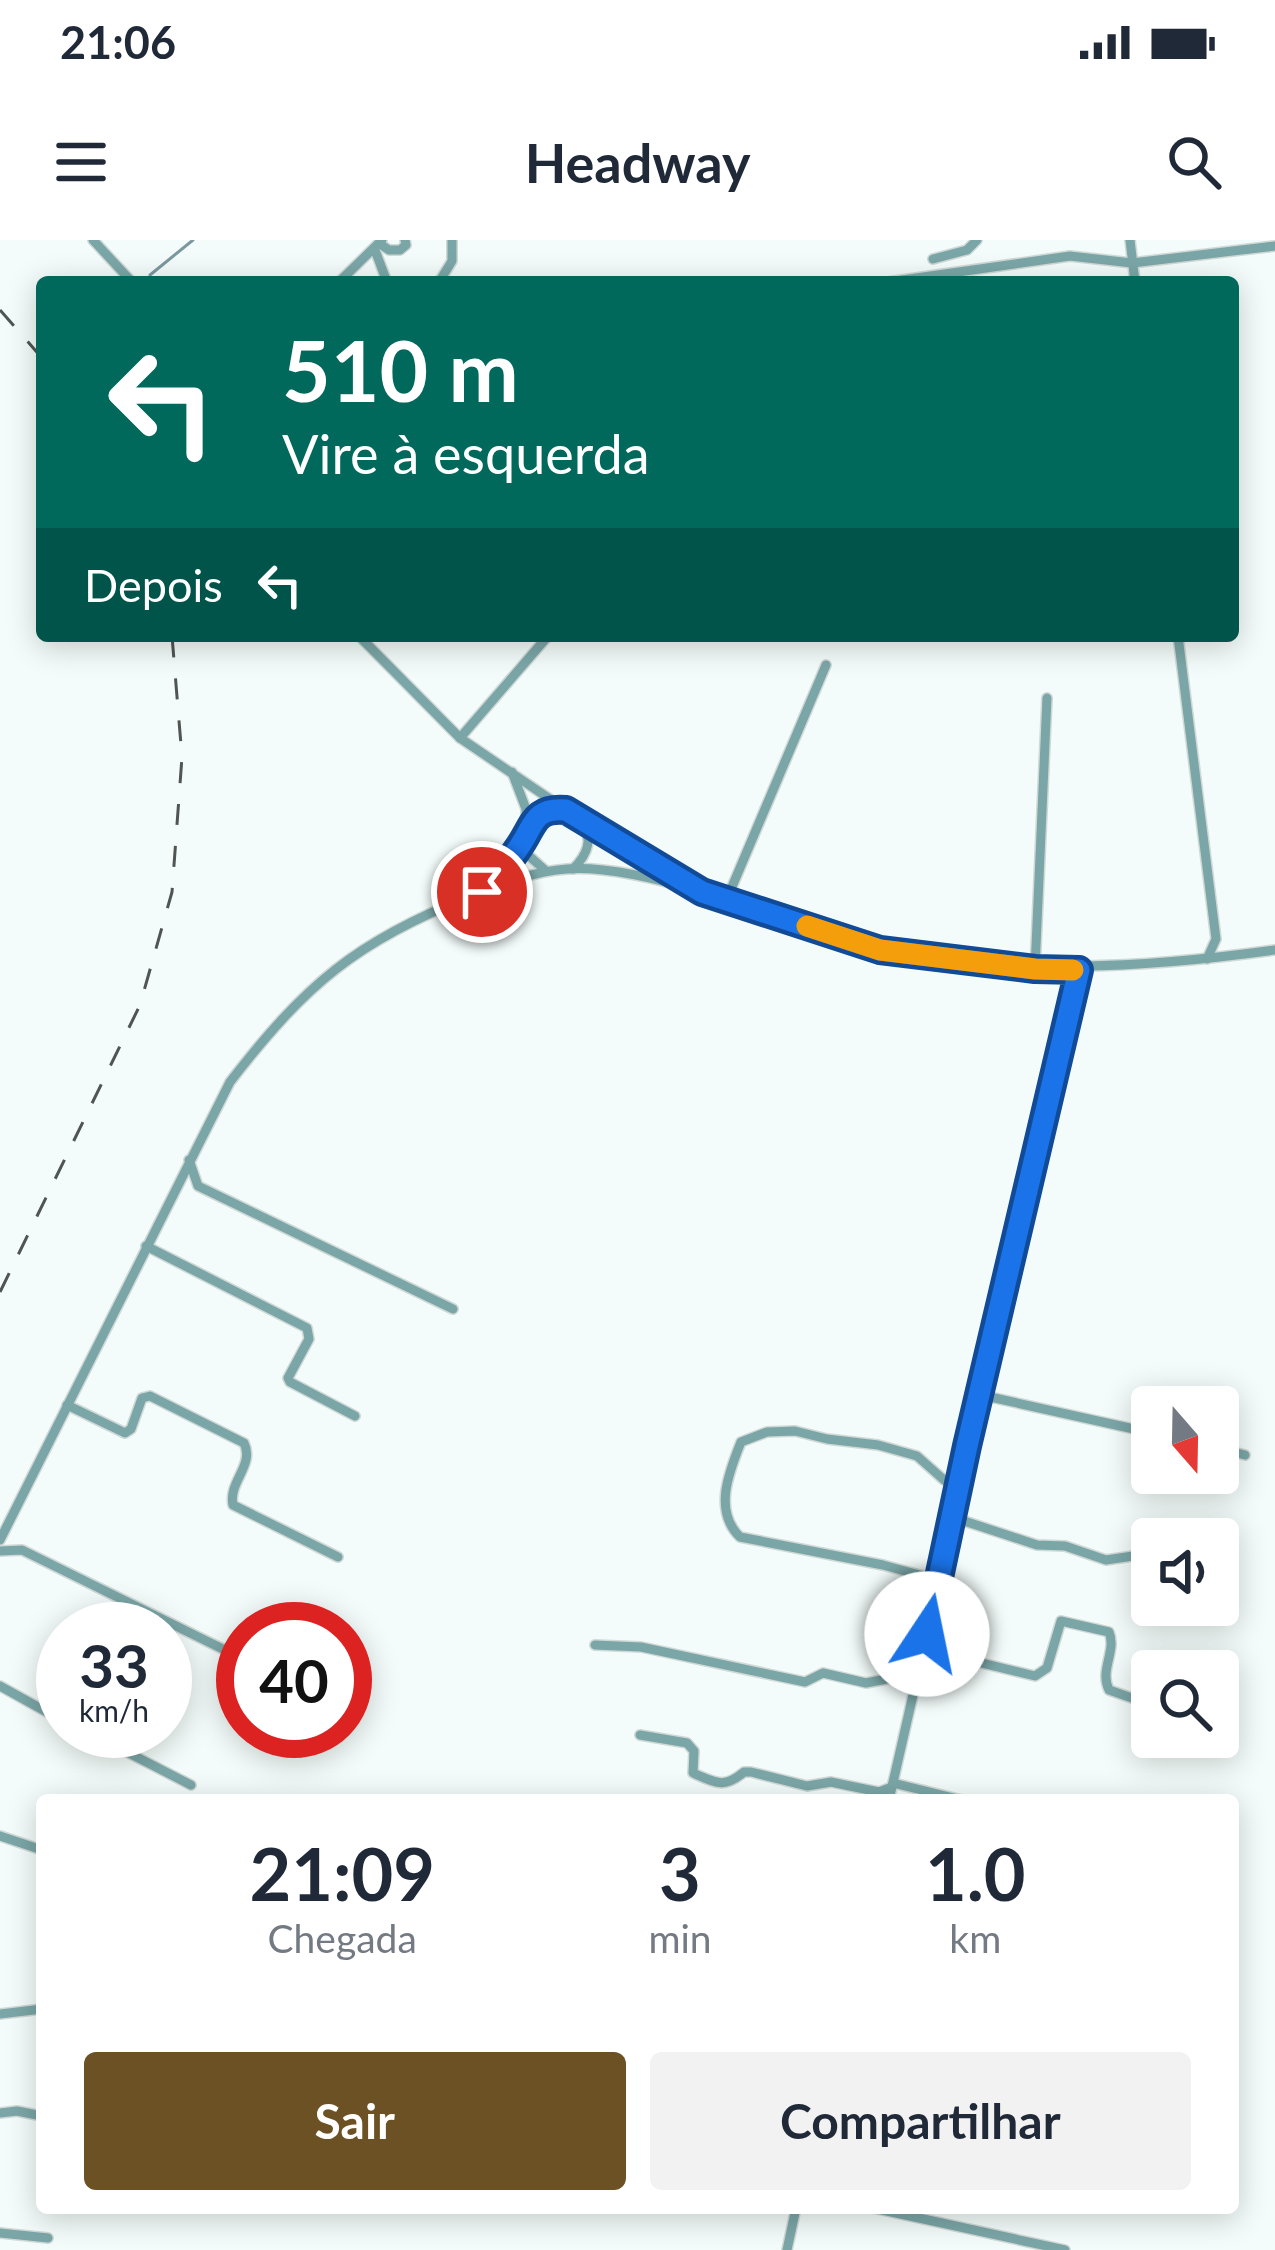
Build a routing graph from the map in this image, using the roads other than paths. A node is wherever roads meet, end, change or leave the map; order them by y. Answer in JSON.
{"nodes":[{"id":1,"x":93,"y":240,"type":"edge"},
{"id":2,"x":405,"y":240,"type":"edge"},
{"id":3,"x":452,"y":240,"type":"edge"},
{"id":4,"x":977,"y":240,"type":"edge"},
{"id":5,"x":1130,"y":240,"type":"edge"},
{"id":6,"x":379,"y":245,"type":"edge"},
{"id":7,"x":1275,"y":247,"type":"edge"},
{"id":8,"x":933,"y":259,"type":"dead end"},
{"id":9,"x":1132,"y":263,"type":"junction"},
{"id":10,"x":1013,"y":264,"type":"junction"},
{"id":11,"x":127,"y":276,"type":"edge"},
{"id":12,"x":345,"y":276,"type":"edge"},
{"id":13,"x":386,"y":276,"type":"edge"},
{"id":14,"x":443,"y":276,"type":"edge"},
{"id":15,"x":930,"y":276,"type":"edge"},
{"id":16,"x":1014,"y":276,"type":"edge"},
{"id":17,"x":1134,"y":276,"type":"edge"},
{"id":18,"x":365,"y":642,"type":"edge"},
{"id":19,"x":543,"y":642,"type":"edge"},
{"id":20,"x":1179,"y":642,"type":"edge"},
{"id":21,"x":826,"y":665,"type":"dead end"},
{"id":22,"x":1047,"y":698,"type":"dead end"},
{"id":23,"x":460,"y":738,"type":"junction"},
{"id":24,"x":512,"y":772,"type":"junction"},
{"id":25,"x":566,"y":810,"type":"junction"},
{"id":26,"x":579,"y":818,"type":"junction"},
{"id":27,"x":527,"y":827,"type":"junction"},
{"id":28,"x":524,"y":841,"type":"junction"},
{"id":29,"x":573,"y":868,"type":"junction"},
{"id":30,"x":546,"y":872,"type":"junction"},
{"id":31,"x":482,"y":892,"type":"junction"},
{"id":32,"x":702,"y":892,"type":"junction"},
{"id":33,"x":726,"y":901,"type":"junction"},
{"id":34,"x":1216,"y":939,"type":"junction"},
{"id":35,"x":1275,"y":950,"type":"edge"},
{"id":36,"x":1233,"y":956,"type":"junction"},
{"id":37,"x":1207,"y":959,"type":"junction"},
{"id":38,"x":1035,"y":969,"type":"junction"},
{"id":39,"x":1079,"y":970,"type":"junction"},
{"id":40,"x":189,"y":1160,"type":"junction"},
{"id":41,"x":198,"y":1186,"type":"junction"},
{"id":42,"x":171,"y":1196,"type":"junction"},
{"id":43,"x":146,"y":1246,"type":"junction"},
{"id":44,"x":452,"y":1310,"type":"dead end"},
{"id":45,"x":981,"y":1395,"type":"junction"},
{"id":46,"x":67,"y":1405,"type":"junction"},
{"id":47,"x":355,"y":1416,"type":"dead end"},
{"id":48,"x":1131,"y":1428,"type":"edge"},
{"id":49,"x":1239,"y":1453,"type":"edge"},
{"id":50,"x":1245,"y":1455,"type":"dead end"},
{"id":51,"x":959,"y":1486,"type":"junction"},
{"id":52,"x":952,"y":1517,"type":"junction"},
{"id":53,"x":9,"y":1522,"type":"junction"},
{"id":54,"x":0,"y":1540,"type":"edge"},
{"id":55,"x":0,"y":1550,"type":"edge"},
{"id":56,"x":22,"y":1550,"type":"junction"},
{"id":57,"x":1131,"y":1556,"type":"edge"},
{"id":58,"x":338,"y":1557,"type":"dead end"},
{"id":59,"x":938,"y":1580,"type":"junction"},
{"id":60,"x":927,"y":1634,"type":"junction"},
{"id":61,"x":216,"y":1645,"type":"edge"},
{"id":62,"x":596,"y":1645,"type":"dead end"},
{"id":63,"x":918,"y":1673,"type":"junction"},
{"id":64,"x":0,"y":1686,"type":"edge"},
{"id":65,"x":1131,"y":1698,"type":"edge"},
{"id":66,"x":36,"y":1706,"type":"edge"},
{"id":67,"x":640,"y":1735,"type":"dead end"},
{"id":68,"x":138,"y":1758,"type":"edge"},
{"id":69,"x":191,"y":1785,"type":"dead end"},
{"id":70,"x":892,"y":1785,"type":"junction"},
{"id":71,"x":872,"y":1794,"type":"edge"},
{"id":72,"x":887,"y":1794,"type":"edge"},
{"id":73,"x":934,"y":1794,"type":"edge"},
{"id":74,"x":0,"y":1836,"type":"edge"},
{"id":75,"x":36,"y":1848,"type":"edge"},
{"id":76,"x":36,"y":2010,"type":"edge"},
{"id":77,"x":0,"y":2014,"type":"edge"},
{"id":78,"x":0,"y":2113,"type":"edge"},
{"id":79,"x":36,"y":2115,"type":"edge"},
{"id":80,"x":795,"y":2214,"type":"edge"},
{"id":81,"x":900,"y":2214,"type":"edge"},
{"id":82,"x":0,"y":2233,"type":"edge"},
{"id":83,"x":48,"y":2238,"type":"dead end"},
{"id":84,"x":787,"y":2250,"type":"edge"},
{"id":85,"x":1065,"y":2250,"type":"edge"}],
"edges":[{"from":1,"to":11,"type":"street"},
{"from":2,"to":6,"type":"street"},
{"from":3,"to":14,"type":"street"},
{"from":4,"to":8,"type":"street"},
{"from":5,"to":9,"type":"street"},
{"from":6,"to":12,"type":"street"},
{"from":6,"to":13,"type":"street"},
{"from":7,"to":9,"type":"street"},
{"from":9,"to":10,"type":"street"},
{"from":9,"to":17,"type":"street"},
{"from":10,"to":15,"type":"street"},
{"from":10,"to":16,"type":"street"},
{"from":18,"to":23,"type":"street"},
{"from":19,"to":23,"type":"street"},
{"from":20,"to":34,"type":"street"},
{"from":21,"to":33,"type":"street"},
{"from":22,"to":38,"type":"street"},
{"from":23,"to":24,"type":"street"},
{"from":24,"to":25,"type":"street"},
{"from":24,"to":27,"type":"street"},
{"from":25,"to":26,"type":"street"},
{"from":25,"to":27,"type":"street"},
{"from":26,"to":29,"type":"street"},
{"from":26,"to":32,"type":"street"},
{"from":27,"to":28,"type":"street"},
{"from":28,"to":30,"type":"street"},
{"from":28,"to":31,"type":"street"},
{"from":29,"to":30,"type":"street"},
{"from":29,"to":32,"type":"street"},
{"from":30,"to":31,"type":"street"},
{"from":31,"to":40,"type":"street"},
{"from":32,"to":33,"type":"street"},
{"from":33,"to":38,"type":"street"},
{"from":34,"to":36,"type":"street"},
{"from":34,"to":37,"type":"street"},
{"from":35,"to":36,"type":"street"},
{"from":36,"to":37,"type":"street"},
{"from":37,"to":39,"type":"street"},
{"from":38,"to":39,"type":"street"},
{"from":39,"to":45,"type":"street"},
{"from":40,"to":41,"type":"street"},
{"from":40,"to":42,"type":"street"},
{"from":41,"to":42,"type":"street"},
{"from":41,"to":44,"type":"street"},
{"from":42,"to":43,"type":"street"},
{"from":43,"to":46,"type":"street"},
{"from":43,"to":47,"type":"street"},
{"from":45,"to":48,"type":"street"},
{"from":45,"to":51,"type":"street"},
{"from":46,"to":53,"type":"street"},
{"from":46,"to":58,"type":"street"},
{"from":49,"to":50,"type":"street"},
{"from":51,"to":52,"type":"street"},
{"from":51,"to":59,"type":"street"},
{"from":52,"to":57,"type":"street"},
{"from":52,"to":59,"type":"street"},
{"from":53,"to":54,"type":"street"},
{"from":53,"to":56,"type":"street"},
{"from":55,"to":56,"type":"street"},
{"from":56,"to":61,"type":"street"},
{"from":59,"to":60,"type":"street"},
{"from":60,"to":63,"type":"street"},
{"from":60,"to":65,"type":"street"},
{"from":62,"to":63,"type":"street"},
{"from":63,"to":70,"type":"street"},
{"from":64,"to":66,"type":"street"},
{"from":67,"to":71,"type":"street"},
{"from":68,"to":69,"type":"street"},
{"from":70,"to":72,"type":"street"},
{"from":70,"to":73,"type":"street"},
{"from":74,"to":75,"type":"street"},
{"from":76,"to":77,"type":"street"},
{"from":78,"to":79,"type":"street"},
{"from":80,"to":84,"type":"street"},
{"from":81,"to":85,"type":"street"},
{"from":82,"to":83,"type":"street"}]}
